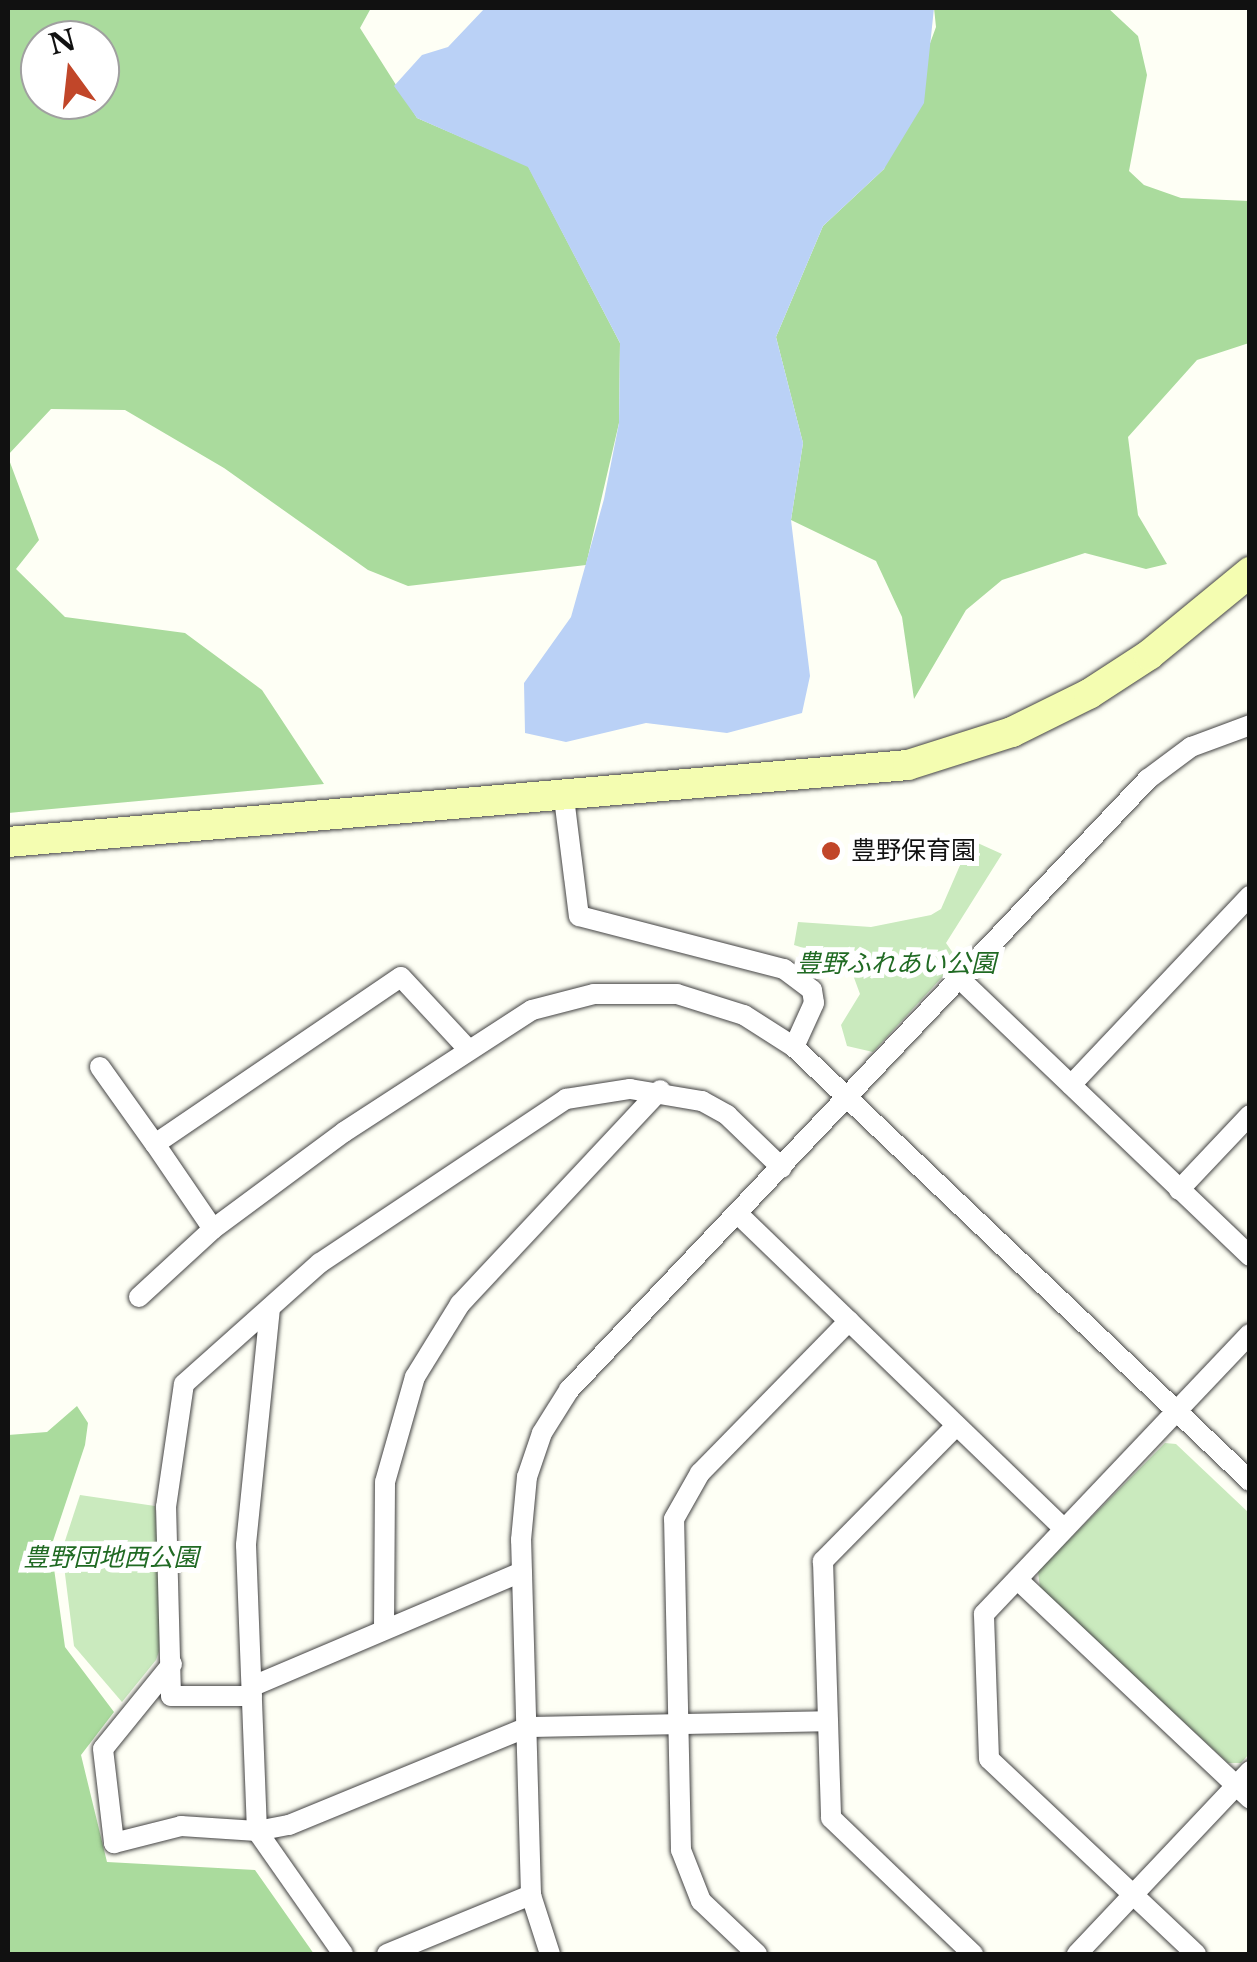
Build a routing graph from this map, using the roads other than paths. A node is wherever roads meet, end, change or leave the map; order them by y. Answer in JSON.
{"nodes":[{"id":1,"x":1250,"y":572,"type":"edge"},
{"id":2,"x":1250,"y":725,"type":"edge"},
{"id":3,"x":564,"y":798,"type":"junction"},
{"id":4,"x":8,"y":842,"type":"edge"},
{"id":5,"x":1250,"y":896,"type":"edge"},
{"id":6,"x":960,"y":979,"type":"junction"},
{"id":7,"x":794,"y":1047,"type":"junction"},
{"id":8,"x":468,"y":1050,"type":"junction"},
{"id":9,"x":100,"y":1068,"type":"dead end"},
{"id":10,"x":1071,"y":1085,"type":"junction"},
{"id":11,"x":660,"y":1090,"type":"junction"},
{"id":12,"x":846,"y":1096,"type":"junction"},
{"id":13,"x":1250,"y":1115,"type":"edge"},
{"id":14,"x":155,"y":1144,"type":"junction"},
{"id":15,"x":782,"y":1168,"type":"junction"},
{"id":16,"x":1180,"y":1190,"type":"junction"},
{"id":17,"x":738,"y":1214,"type":"junction"},
{"id":18,"x":213,"y":1229,"type":"junction"},
{"id":19,"x":1250,"y":1256,"type":"edge"},
{"id":20,"x":139,"y":1297,"type":"dead end"},
{"id":21,"x":270,"y":1308,"type":"junction"},
{"id":22,"x":849,"y":1321,"type":"junction"},
{"id":23,"x":1250,"y":1334,"type":"edge"},
{"id":24,"x":1176,"y":1411,"type":"junction"},
{"id":25,"x":956,"y":1426,"type":"junction"},
{"id":26,"x":1250,"y":1481,"type":"edge"},
{"id":27,"x":1064,"y":1529,"type":"junction"},
{"id":28,"x":522,"y":1572,"type":"junction"},
{"id":29,"x":1018,"y":1580,"type":"junction"},
{"id":30,"x":384,"y":1627,"type":"junction"},
{"id":31,"x":172,"y":1664,"type":"junction"},
{"id":32,"x":252,"y":1691,"type":"junction"},
{"id":33,"x":828,"y":1722,"type":"junction"},
{"id":34,"x":680,"y":1725,"type":"junction"},
{"id":35,"x":528,"y":1728,"type":"junction"},
{"id":36,"x":1245,"y":1785,"type":"edge"},
{"id":37,"x":258,"y":1832,"type":"junction"},
{"id":38,"x":531,"y":1895,"type":"junction"},
{"id":39,"x":1133,"y":1895,"type":"junction"},
{"id":40,"x":342,"y":1954,"type":"edge"},
{"id":41,"x":387,"y":1954,"type":"edge"},
{"id":42,"x":550,"y":1954,"type":"edge"},
{"id":43,"x":757,"y":1954,"type":"edge"},
{"id":44,"x":973,"y":1954,"type":"edge"},
{"id":45,"x":1077,"y":1954,"type":"edge"},
{"id":46,"x":1196,"y":1954,"type":"edge"}],
"edges":[{"from":1,"to":3,"type":"street"},
{"from":2,"to":6,"type":"street"},
{"from":3,"to":4,"type":"street"},
{"from":3,"to":7,"type":"street"},
{"from":5,"to":10,"type":"street"},
{"from":6,"to":10,"type":"street"},
{"from":6,"to":12,"type":"street"},
{"from":7,"to":8,"type":"street"},
{"from":7,"to":12,"type":"street"},
{"from":8,"to":14,"type":"street"},
{"from":8,"to":18,"type":"street"},
{"from":9,"to":14,"type":"street"},
{"from":10,"to":16,"type":"street"},
{"from":11,"to":15,"type":"street"},
{"from":11,"to":21,"type":"street"},
{"from":11,"to":30,"type":"street"},
{"from":12,"to":15,"type":"street"},
{"from":12,"to":24,"type":"street"},
{"from":13,"to":16,"type":"street"},
{"from":14,"to":18,"type":"street"},
{"from":15,"to":17,"type":"street"},
{"from":16,"to":19,"type":"street"},
{"from":17,"to":22,"type":"street"},
{"from":17,"to":28,"type":"street"},
{"from":18,"to":20,"type":"street"},
{"from":21,"to":31,"type":"street"},
{"from":21,"to":32,"type":"street"},
{"from":22,"to":25,"type":"street"},
{"from":22,"to":34,"type":"street"},
{"from":23,"to":24,"type":"street"},
{"from":24,"to":26,"type":"street"},
{"from":24,"to":27,"type":"street"},
{"from":25,"to":27,"type":"street"},
{"from":25,"to":33,"type":"street"},
{"from":27,"to":29,"type":"street"},
{"from":28,"to":30,"type":"street"},
{"from":28,"to":35,"type":"street"},
{"from":29,"to":36,"type":"street"},
{"from":29,"to":39,"type":"street"},
{"from":30,"to":32,"type":"street"},
{"from":31,"to":32,"type":"street"},
{"from":31,"to":37,"type":"street"},
{"from":32,"to":37,"type":"street"},
{"from":33,"to":34,"type":"street"},
{"from":33,"to":44,"type":"street"},
{"from":34,"to":35,"type":"street"},
{"from":34,"to":43,"type":"street"},
{"from":35,"to":37,"type":"street"},
{"from":35,"to":38,"type":"street"},
{"from":36,"to":39,"type":"street"},
{"from":37,"to":40,"type":"street"},
{"from":38,"to":41,"type":"street"},
{"from":38,"to":42,"type":"street"},
{"from":39,"to":45,"type":"street"},
{"from":39,"to":46,"type":"street"}]}
